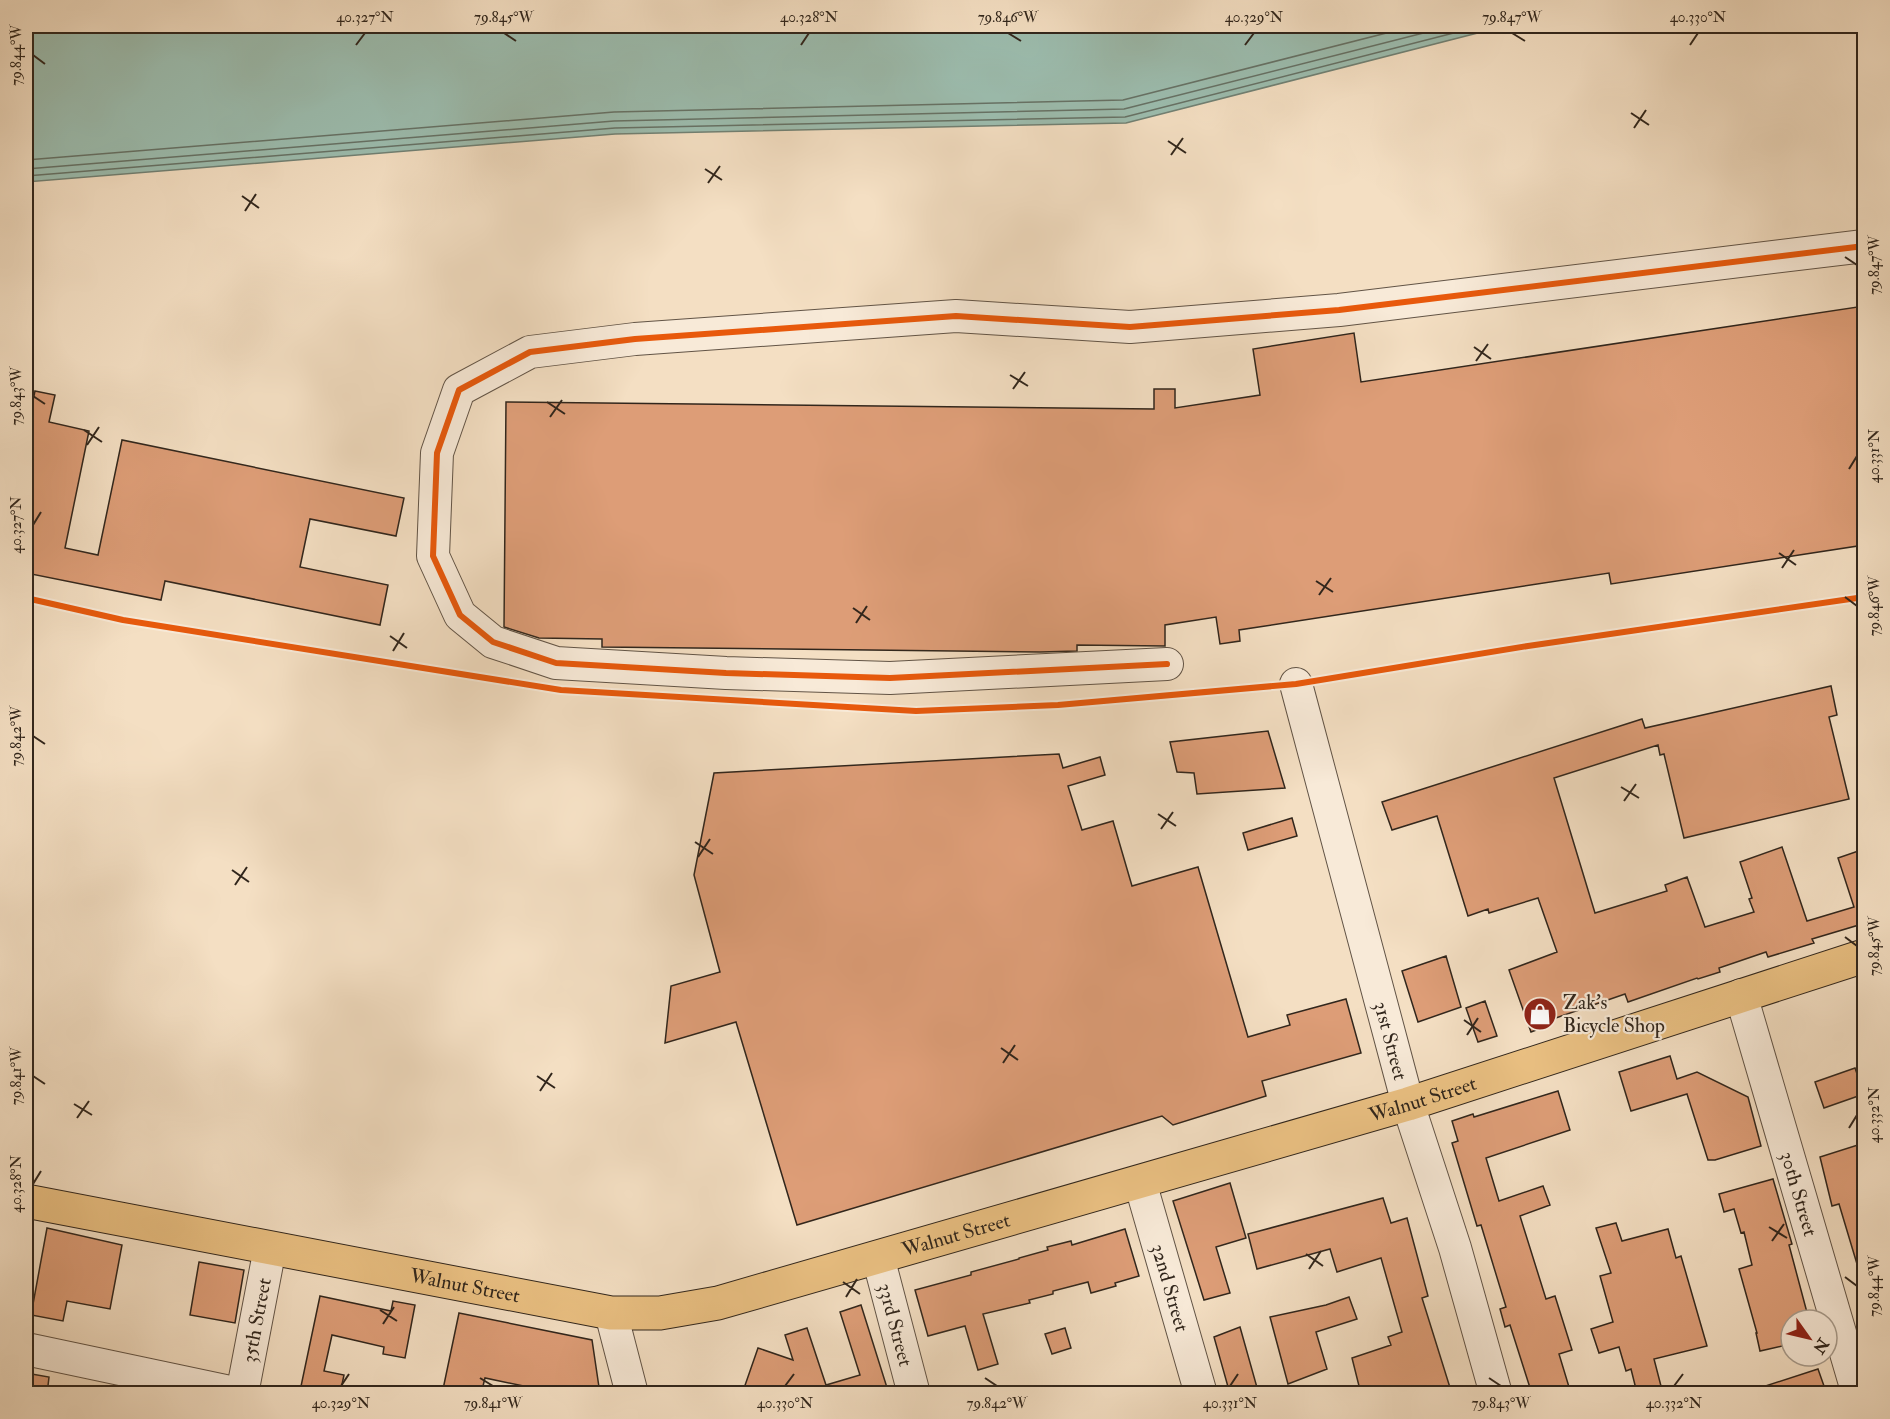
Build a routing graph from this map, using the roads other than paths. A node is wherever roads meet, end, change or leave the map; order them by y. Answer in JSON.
{"nodes":[{"id":1,"x":1864,"y":246,"type":"edge"},
{"id":2,"x":1167,"y":664,"type":"dead end"},
{"id":3,"x":1296,"y":684,"type":"dead end"},
{"id":4,"x":1864,"y":956,"type":"edge"},
{"id":5,"x":1741,"y":995,"type":"junction"},
{"id":6,"x":1408,"y":1104,"type":"junction"},
{"id":7,"x":1140,"y":1182,"type":"junction"},
{"id":8,"x":26,"y":1201,"type":"edge"},
{"id":9,"x":270,"y":1248,"type":"junction"},
{"id":10,"x":878,"y":1257,"type":"junction"},
{"id":11,"x":611,"y":1313,"type":"junction"},
{"id":12,"x":26,"y":1349,"type":"edge"},
{"id":13,"x":240,"y":1394,"type":"edge"},
{"id":14,"x":632,"y":1394,"type":"edge"},
{"id":15,"x":914,"y":1394,"type":"edge"},
{"id":16,"x":1201,"y":1394,"type":"edge"},
{"id":17,"x":1496,"y":1394,"type":"edge"},
{"id":18,"x":1858,"y":1394,"type":"edge"}],
"edges":[{"from":1,"to":2,"type":"street"},
{"from":3,"to":6,"type":"street","name":"31st Street"},
{"from":4,"to":5,"type":"main road","name":"Walnut Street"},
{"from":5,"to":6,"type":"main road","name":"Walnut Street"},
{"from":5,"to":18,"type":"street","name":"30th Street"},
{"from":6,"to":7,"type":"main road","name":"Walnut Street"},
{"from":6,"to":17,"type":"street","name":"31st Street"},
{"from":7,"to":10,"type":"main road","name":"Walnut Street"},
{"from":7,"to":16,"type":"street","name":"32nd Street"},
{"from":8,"to":9,"type":"main road","name":"Walnut Street"},
{"from":9,"to":11,"type":"main road","name":"Walnut Street"},
{"from":9,"to":13,"type":"street","name":"35th Street"},
{"from":10,"to":11,"type":"main road","name":"Walnut Street"},
{"from":10,"to":15,"type":"street","name":"33rd Street"},
{"from":11,"to":14,"type":"street"},
{"from":12,"to":13,"type":"street"}]}
